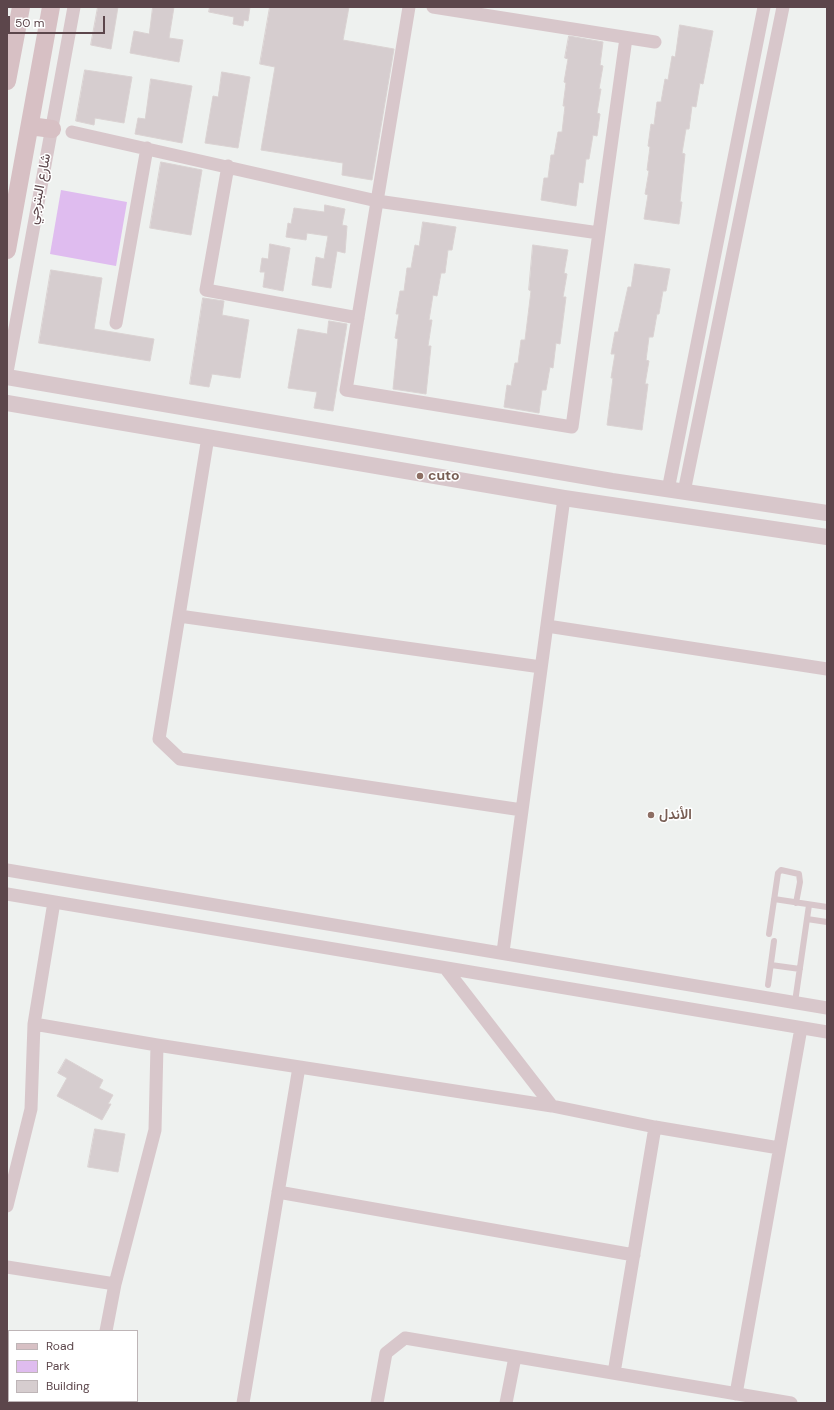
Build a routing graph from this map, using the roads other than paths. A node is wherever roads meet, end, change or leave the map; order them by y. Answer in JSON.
{"nodes":[{"id":1,"x":51,"y":7,"type":"edge"},
{"id":2,"x":74,"y":7,"type":"edge"},
{"id":3,"x":409,"y":7,"type":"edge"},
{"id":4,"x":433,"y":7,"type":"edge"},
{"id":5,"x":764,"y":7,"type":"edge"},
{"id":6,"x":783,"y":7,"type":"edge"},
{"id":7,"x":15,"y":18,"type":"edge"},
{"id":8,"x":626,"y":38,"type":"junction"},
{"id":9,"x":655,"y":42,"type":"dead end"},
{"id":10,"x":7,"y":81,"type":"edge"},
{"id":11,"x":30,"y":126,"type":"junction"},
{"id":12,"x":52,"y":129,"type":"junction"},
{"id":13,"x":72,"y":132,"type":"dead end"},
{"id":14,"x":147,"y":148,"type":"junction"},
{"id":15,"x":228,"y":166,"type":"junction"},
{"id":16,"x":377,"y":201,"type":"junction"},
{"id":17,"x":599,"y":233,"type":"junction"},
{"id":18,"x":7,"y":250,"type":"edge"},
{"id":19,"x":358,"y":318,"type":"junction"},
{"id":20,"x":116,"y":323,"type":"dead end"},
{"id":21,"x":7,"y":372,"type":"edge"},
{"id":22,"x":7,"y":377,"type":"edge"},
{"id":23,"x":7,"y":403,"type":"edge"},
{"id":24,"x":208,"y":437,"type":"junction"},
{"id":25,"x":668,"y":490,"type":"junction"},
{"id":26,"x":684,"y":492,"type":"junction"},
{"id":27,"x":564,"y":498,"type":"junction"},
{"id":28,"x":827,"y":514,"type":"edge"},
{"id":29,"x":680,"y":515,"type":"junction"},
{"id":30,"x":827,"y":537,"type":"edge"},
{"id":31,"x":179,"y":616,"type":"junction"},
{"id":32,"x":547,"y":626,"type":"junction"},
{"id":33,"x":541,"y":667,"type":"junction"},
{"id":34,"x":827,"y":669,"type":"edge"},
{"id":35,"x":522,"y":810,"type":"junction"},
{"id":36,"x":7,"y":870,"type":"edge"},
{"id":37,"x":7,"y":894,"type":"edge"},
{"id":38,"x":774,"y":900,"type":"junction"},
{"id":39,"x":54,"y":902,"type":"junction"},
{"id":40,"x":796,"y":903,"type":"junction"},
{"id":41,"x":809,"y":905,"type":"junction"},
{"id":42,"x":827,"y":907,"type":"edge"},
{"id":43,"x":807,"y":919,"type":"junction"},
{"id":44,"x":827,"y":922,"type":"edge"},
{"id":45,"x":770,"y":934,"type":"dead end"},
{"id":46,"x":774,"y":940,"type":"dead end"},
{"id":47,"x":503,"y":952,"type":"junction"},
{"id":48,"x":771,"y":965,"type":"junction"},
{"id":49,"x":446,"y":969,"type":"junction"},
{"id":50,"x":800,"y":969,"type":"junction"},
{"id":51,"x":768,"y":985,"type":"dead end"},
{"id":52,"x":795,"y":1002,"type":"junction"},
{"id":53,"x":827,"y":1008,"type":"edge"},
{"id":54,"x":34,"y":1024,"type":"junction"},
{"id":55,"x":801,"y":1028,"type":"junction"},
{"id":56,"x":827,"y":1032,"type":"edge"},
{"id":57,"x":157,"y":1045,"type":"junction"},
{"id":58,"x":298,"y":1068,"type":"junction"},
{"id":59,"x":552,"y":1106,"type":"junction"},
{"id":60,"x":655,"y":1127,"type":"junction"},
{"id":61,"x":780,"y":1148,"type":"junction"},
{"id":62,"x":278,"y":1192,"type":"junction"},
{"id":63,"x":7,"y":1206,"type":"edge"},
{"id":64,"x":634,"y":1256,"type":"junction"},
{"id":65,"x":7,"y":1266,"type":"edge"},
{"id":66,"x":115,"y":1284,"type":"junction"},
{"id":67,"x":106,"y":1330,"type":"edge"},
{"id":68,"x":515,"y":1357,"type":"junction"},
{"id":69,"x":614,"y":1373,"type":"junction"},
{"id":70,"x":736,"y":1394,"type":"junction"},
{"id":71,"x":242,"y":1403,"type":"edge"},
{"id":72,"x":377,"y":1403,"type":"edge"},
{"id":73,"x":506,"y":1403,"type":"edge"},
{"id":74,"x":791,"y":1403,"type":"edge"}],
"edges":[{"from":1,"to":11,"type":"main road","name":"شارع البترجي"},
{"from":2,"to":12,"type":"street","name":"شارع البترجي"},
{"from":3,"to":16,"type":"street"},
{"from":4,"to":8,"type":"street"},
{"from":5,"to":25,"type":"street"},
{"from":6,"to":26,"type":"street"},
{"from":7,"to":10,"type":"main road"},
{"from":8,"to":9,"type":"street"},
{"from":8,"to":17,"type":"street"},
{"from":11,"to":12,"type":"main road"},
{"from":11,"to":18,"type":"main road","name":"شارع البترجي"},
{"from":12,"to":21,"type":"street","name":"شارع البترجي"},
{"from":13,"to":14,"type":"street"},
{"from":14,"to":15,"type":"street"},
{"from":14,"to":20,"type":"street"},
{"from":15,"to":16,"type":"street"},
{"from":15,"to":19,"type":"street"},
{"from":16,"to":17,"type":"street"},
{"from":16,"to":19,"type":"street"},
{"from":17,"to":19,"type":"street"},
{"from":22,"to":25,"type":"street"},
{"from":23,"to":24,"type":"street"},
{"from":24,"to":27,"type":"street"},
{"from":24,"to":31,"type":"street"},
{"from":25,"to":26,"type":"street"},
{"from":26,"to":28,"type":"street"},
{"from":26,"to":29,"type":"street"},
{"from":27,"to":29,"type":"street"},
{"from":27,"to":32,"type":"street"},
{"from":29,"to":30,"type":"street"},
{"from":31,"to":33,"type":"street"},
{"from":31,"to":35,"type":"street"},
{"from":32,"to":33,"type":"street"},
{"from":32,"to":34,"type":"street"},
{"from":33,"to":35,"type":"street"},
{"from":35,"to":47,"type":"street"},
{"from":36,"to":47,"type":"street"},
{"from":37,"to":39,"type":"street"},
{"from":38,"to":40,"type":"lane"},
{"from":38,"to":40,"type":"lane"},
{"from":38,"to":45,"type":"lane"},
{"from":39,"to":49,"type":"street"},
{"from":39,"to":54,"type":"street"},
{"from":40,"to":41,"type":"lane"},
{"from":41,"to":42,"type":"lane"},
{"from":41,"to":43,"type":"lane"},
{"from":43,"to":44,"type":"lane"},
{"from":43,"to":50,"type":"lane"},
{"from":46,"to":48,"type":"lane"},
{"from":47,"to":52,"type":"street"},
{"from":48,"to":50,"type":"lane"},
{"from":48,"to":51,"type":"lane"},
{"from":49,"to":55,"type":"street"},
{"from":49,"to":59,"type":"street"},
{"from":50,"to":52,"type":"lane"},
{"from":52,"to":53,"type":"street"},
{"from":54,"to":57,"type":"street"},
{"from":54,"to":63,"type":"street"},
{"from":55,"to":56,"type":"street"},
{"from":55,"to":61,"type":"street"},
{"from":57,"to":58,"type":"street"},
{"from":57,"to":66,"type":"street"},
{"from":58,"to":59,"type":"street"},
{"from":58,"to":62,"type":"street"},
{"from":59,"to":60,"type":"street"},
{"from":60,"to":61,"type":"street"},
{"from":60,"to":64,"type":"street"},
{"from":61,"to":70,"type":"street"},
{"from":62,"to":64,"type":"street"},
{"from":62,"to":71,"type":"street"},
{"from":64,"to":69,"type":"street"},
{"from":65,"to":66,"type":"street"},
{"from":66,"to":67,"type":"street"},
{"from":68,"to":69,"type":"street"},
{"from":68,"to":72,"type":"street"},
{"from":68,"to":73,"type":"street"},
{"from":69,"to":70,"type":"street"},
{"from":70,"to":74,"type":"street"}]}
